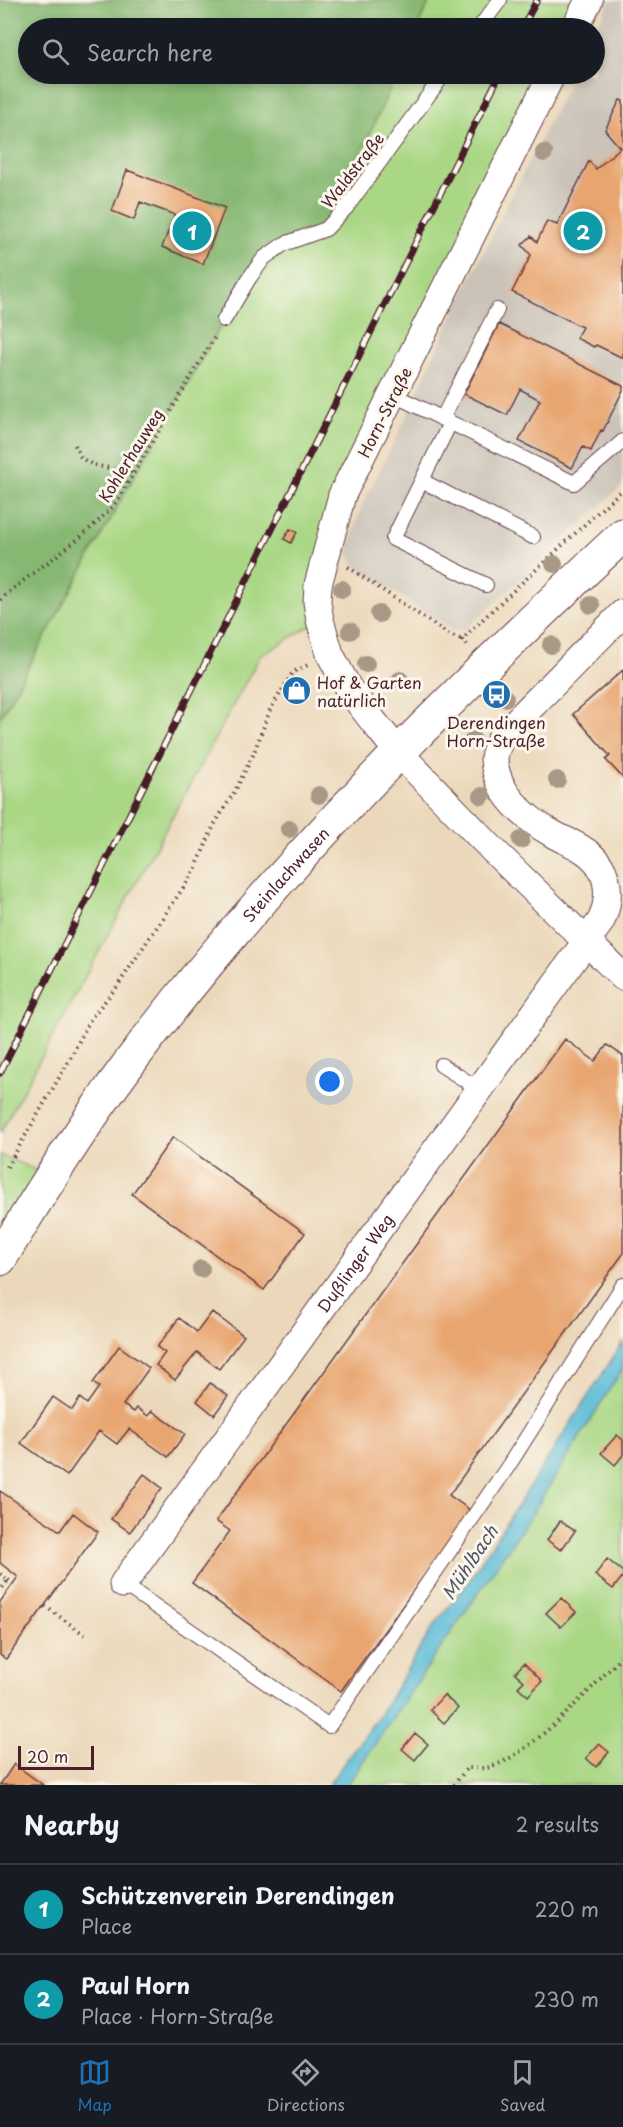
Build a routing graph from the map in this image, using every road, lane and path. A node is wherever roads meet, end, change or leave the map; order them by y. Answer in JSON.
{"nodes":[{"id":1,"x":500,"y":0,"type":"edge"},
{"id":2,"x":589,"y":0,"type":"edge"},
{"id":3,"x":486,"y":18,"type":"edge"},
{"id":4,"x":580,"y":18,"type":"edge"},
{"id":5,"x":437,"y":84,"type":"edge"},
{"id":6,"x":547,"y":84,"type":"edge"},
{"id":7,"x":497,"y":310,"type":"dead end"},
{"id":8,"x":224,"y":320,"type":"joint"},
{"id":9,"x":392,"y":394,"type":"junction"},
{"id":10,"x":446,"y":421,"type":"junction"},
{"id":11,"x":623,"y":441,"type":"edge"},
{"id":12,"x":75,"y":445,"type":"dead end"},
{"id":13,"x":136,"y":473,"type":"junction"},
{"id":14,"x":422,"y":481,"type":"junction"},
{"id":15,"x":623,"y":535,"type":"edge"},
{"id":16,"x":533,"y":537,"type":"dead end"},
{"id":17,"x":327,"y":554,"type":"junction"},
{"id":18,"x":486,"y":585,"type":"dead end"},
{"id":19,"x":0,"y":600,"type":"edge"},
{"id":20,"x":623,"y":613,"type":"edge"},
{"id":21,"x":462,"y":640,"type":"dead end"},
{"id":22,"x":330,"y":654,"type":"junction"},
{"id":23,"x":399,"y":753,"type":"junction"},
{"id":24,"x":585,"y":942,"type":"junction"},
{"id":25,"x":623,"y":977,"type":"edge"},
{"id":26,"x":441,"y":1065,"type":"dead end"},
{"id":27,"x":479,"y":1089,"type":"junction"},
{"id":28,"x":7,"y":1167,"type":"dead end"},
{"id":29,"x":0,"y":1259,"type":"edge"},
{"id":30,"x":623,"y":1285,"type":"edge"},
{"id":31,"x":0,"y":1575,"type":"edge"},
{"id":32,"x":8,"y":1580,"type":"junction"},
{"id":33,"x":13,"y":1584,"type":"dead end"},
{"id":34,"x":123,"y":1584,"type":"joint"},
{"id":35,"x":0,"y":1591,"type":"edge"},
{"id":36,"x":45,"y":1606,"type":"dead end"},
{"id":37,"x":85,"y":1635,"type":"dead end"},
{"id":38,"x":623,"y":1656,"type":"edge"},
{"id":39,"x":454,"y":1785,"type":"edge"}],
"edges":[{"from":1,"to":3,"type":"lane"},
{"from":2,"to":4,"type":"street"},
{"from":5,"to":8,"type":"lane","name":"Waldstraße"},
{"from":6,"to":9,"type":"street","name":"Horn-Straße"},
{"from":7,"to":10,"type":"lane"},
{"from":8,"to":13,"type":"path","name":"Kohlerhauweg"},
{"from":9,"to":10,"type":"lane"},
{"from":9,"to":17,"type":"street","name":"Horn-Straße"},
{"from":10,"to":11,"type":"lane"},
{"from":10,"to":14,"type":"lane"},
{"from":12,"to":13,"type":"path"},
{"from":13,"to":19,"type":"path","name":"Kohlerhauweg"},
{"from":14,"to":16,"type":"lane"},
{"from":14,"to":18,"type":"lane"},
{"from":15,"to":23,"type":"street","name":"Steinlachwasen"},
{"from":17,"to":21,"type":"path"},
{"from":17,"to":22,"type":"street","name":"Horn-Straße"},
{"from":20,"to":24,"type":"street","name":"Dußlinger Weg"},
{"from":22,"to":23,"type":"street","name":"Horn-Straße"},
{"from":22,"to":28,"type":"path"},
{"from":23,"to":24,"type":"street"},
{"from":23,"to":29,"type":"street","name":"Steinlachwasen"},
{"from":24,"to":25,"type":"street"},
{"from":24,"to":27,"type":"street","name":"Dußlinger Weg"},
{"from":26,"to":27,"type":"lane"},
{"from":27,"to":34,"type":"street","name":"Dußlinger Weg"},
{"from":30,"to":34,"type":"lane"},
{"from":31,"to":32,"type":"path"},
{"from":32,"to":33,"type":"path"},
{"from":32,"to":35,"type":"path"},
{"from":36,"to":37,"type":"path"},
{"from":38,"to":39,"type":"path"}]}
